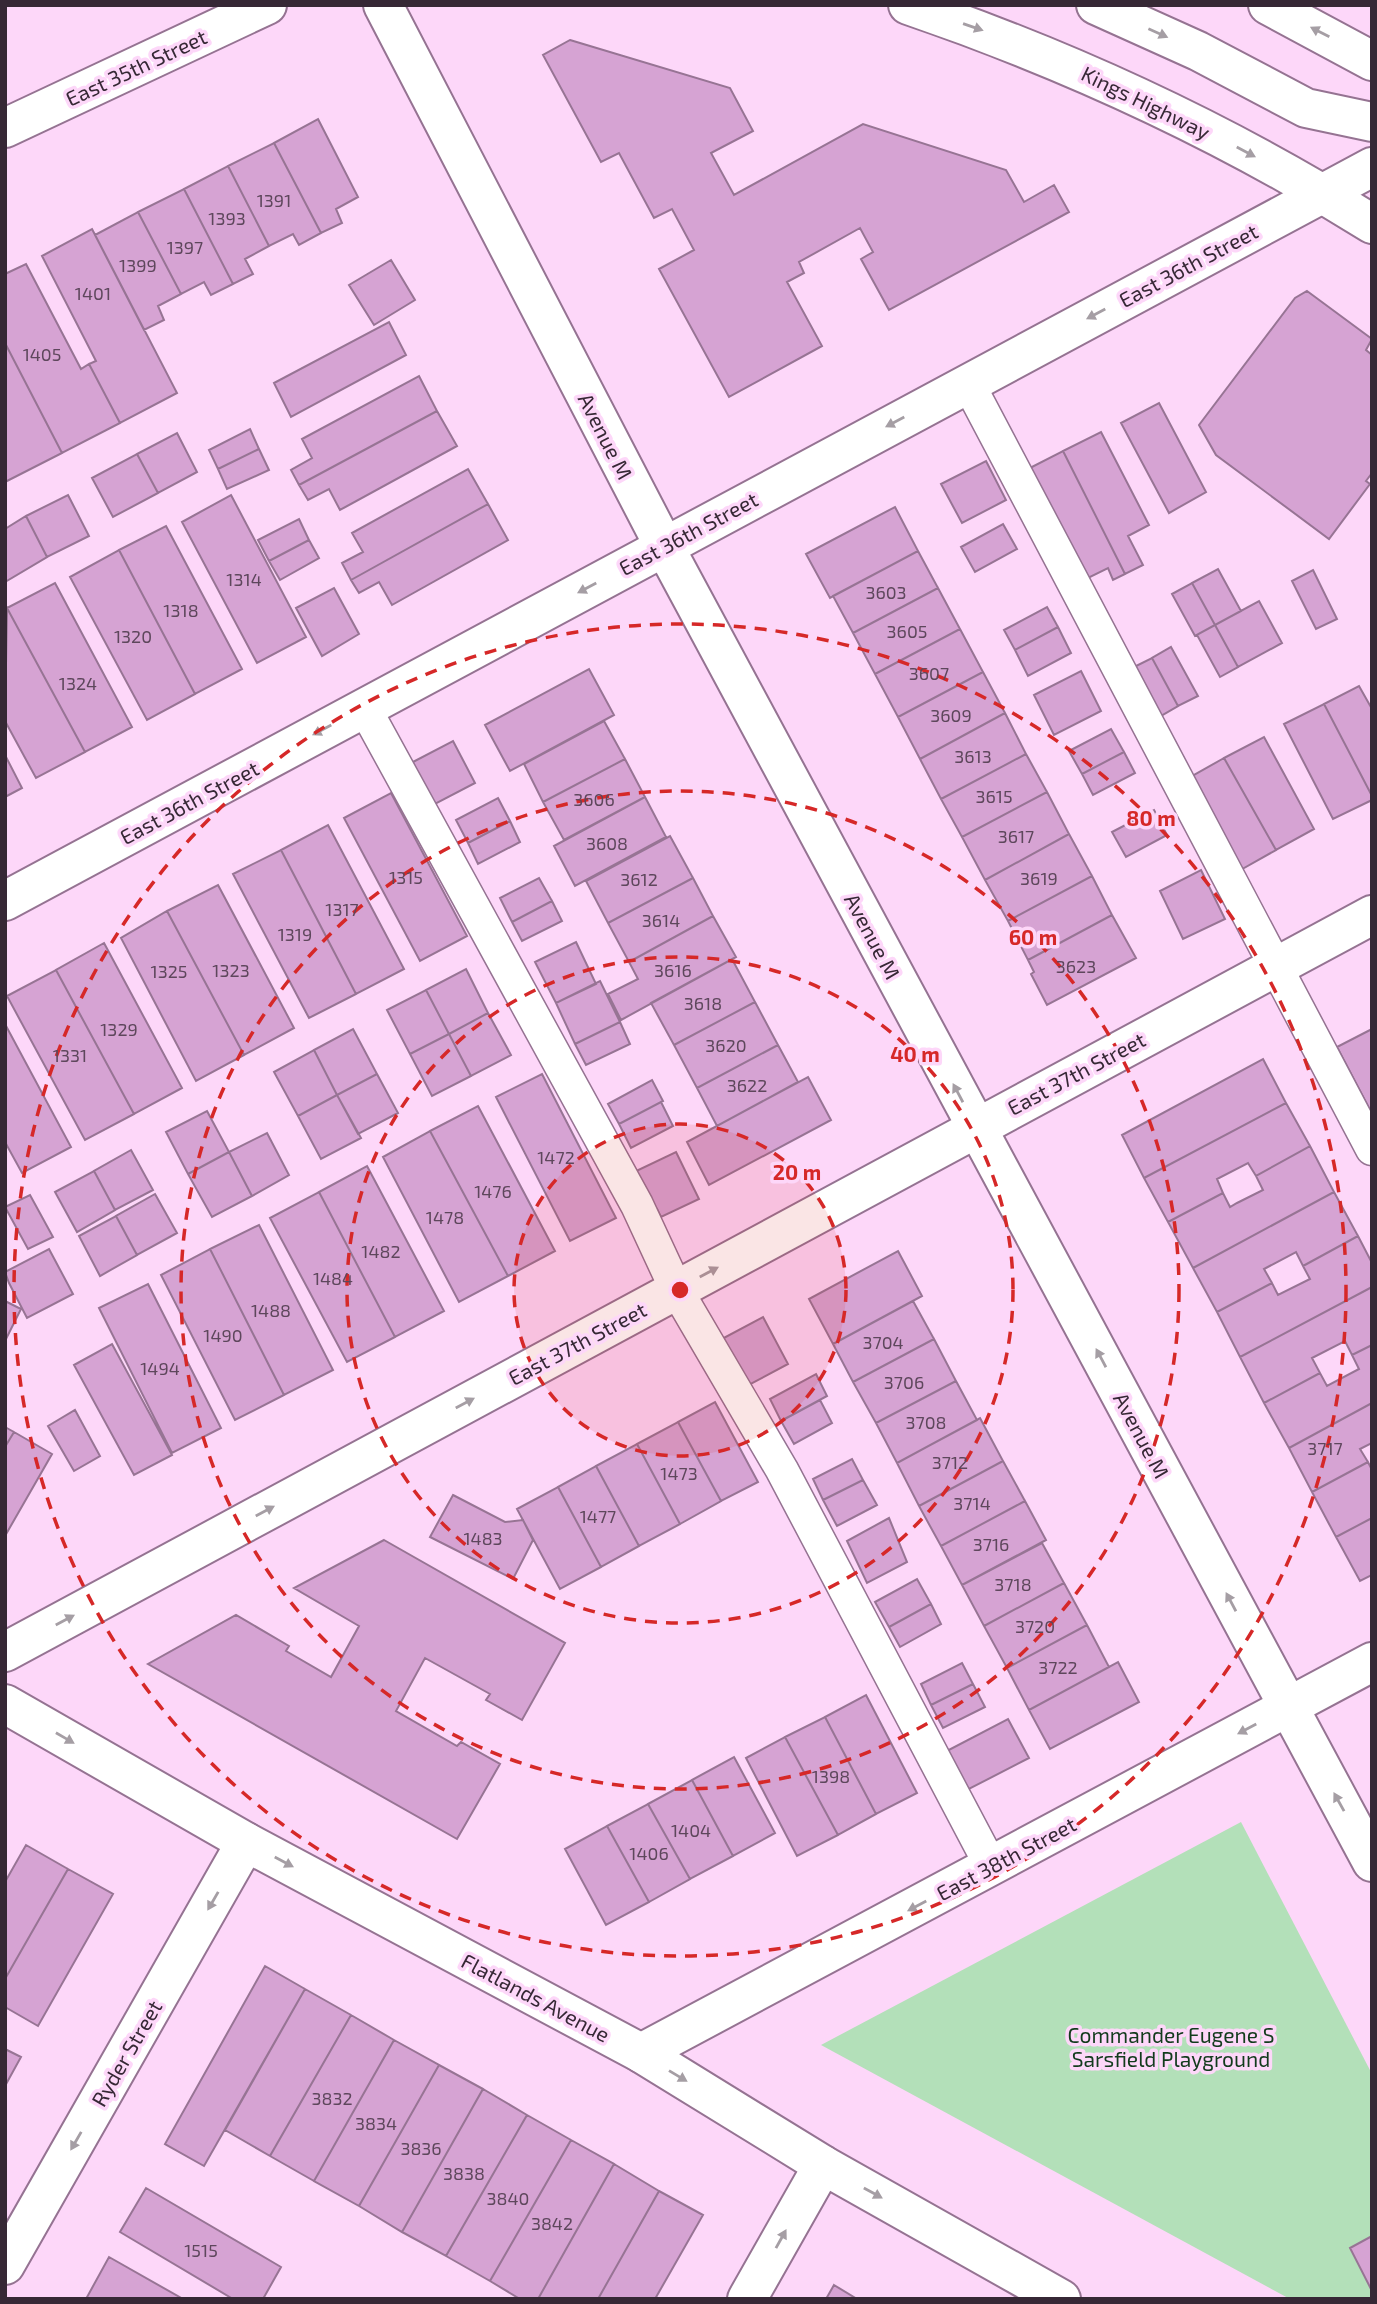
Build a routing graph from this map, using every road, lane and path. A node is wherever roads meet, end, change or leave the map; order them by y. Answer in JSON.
{"nodes":[{"id":1,"x":267,"y":5,"type":"edge"},
{"id":2,"x":383,"y":5,"type":"edge"},
{"id":3,"x":908,"y":5,"type":"edge"},
{"id":4,"x":1096,"y":5,"type":"edge"},
{"id":5,"x":1268,"y":5,"type":"edge"},
{"id":6,"x":1372,"y":61,"type":"edge"},
{"id":7,"x":1372,"y":122,"type":"edge"},
{"id":8,"x":5,"y":128,"type":"edge"},
{"id":9,"x":1372,"y":167,"type":"edge"},
{"id":10,"x":1323,"y":193,"type":"junction"},
{"id":11,"x":1372,"y":224,"type":"edge"},
{"id":12,"x":968,"y":383,"type":"junction"},
{"id":13,"x":664,"y":546,"type":"junction"},
{"id":14,"x":365,"y":708,"type":"junction"},
{"id":15,"x":5,"y":901,"type":"edge"},
{"id":16,"x":1372,"y":915,"type":"edge"},
{"id":17,"x":1275,"y":967,"type":"junction"},
{"id":18,"x":976,"y":1127,"type":"junction"},
{"id":19,"x":1372,"y":1149,"type":"edge"},
{"id":20,"x":676,"y":1289,"type":"junction"},
{"id":21,"x":5,"y":1652,"type":"edge"},
{"id":22,"x":1372,"y":1662,"type":"edge"},
{"id":23,"x":5,"y":1704,"type":"edge"},
{"id":24,"x":1287,"y":1707,"type":"junction"},
{"id":25,"x":246,"y":1842,"type":"junction"},
{"id":26,"x":1372,"y":1862,"type":"edge"},
{"id":27,"x":991,"y":1866,"type":"junction"},
{"id":28,"x":641,"y":2053,"type":"junction"},
{"id":29,"x":823,"y":2165,"type":"junction"},
{"id":30,"x":5,"y":2265,"type":"edge"},
{"id":31,"x":747,"y":2299,"type":"edge"},
{"id":32,"x":1061,"y":2299,"type":"edge"}],
"edges":[{"from":1,"to":8,"type":"street","name":"East 35th Street"},
{"from":2,"to":13,"type":"street","name":"Avenue M"},
{"from":3,"to":10,"type":"street","name":"Kings Highway","one_way":true},
{"from":4,"to":7,"type":"street","one_way":true},
{"from":6,"to":5,"type":"street","one_way":true},
{"from":9,"to":10,"type":"street","name":"East 36th Street"},
{"from":10,"to":11,"type":"street","name":"Kings Highway"},
{"from":10,"to":12,"type":"street","name":"East 36th Street","one_way":true},
{"from":12,"to":13,"type":"street","name":"East 36th Street","one_way":true},
{"from":12,"to":17,"type":"lane"},
{"from":13,"to":14,"type":"street","name":"East 36th Street","one_way":true},
{"from":18,"to":13,"type":"street","name":"Avenue M","one_way":true},
{"from":14,"to":15,"type":"street","name":"East 36th Street","one_way":true},
{"from":14,"to":20,"type":"lane"},
{"from":16,"to":17,"type":"street","name":"East 37th Street"},
{"from":17,"to":18,"type":"street","name":"East 37th Street"},
{"from":17,"to":19,"type":"lane"},
{"from":20,"to":18,"type":"street","name":"East 37th Street","one_way":true},
{"from":24,"to":18,"type":"street","name":"Avenue M","one_way":true},
{"from":21,"to":20,"type":"street","name":"East 37th Street","one_way":true},
{"from":20,"to":27,"type":"lane"},
{"from":22,"to":24,"type":"street","name":"East 38th Street"},
{"from":23,"to":25,"type":"street","name":"Flatlands Avenue","one_way":true},
{"from":26,"to":24,"type":"street","name":"Avenue M","one_way":true},
{"from":24,"to":27,"type":"street","name":"East 38th Street","one_way":true},
{"from":25,"to":28,"type":"street","name":"Flatlands Avenue","one_way":true},
{"from":25,"to":30,"type":"street","name":"Ryder Street","one_way":true},
{"from":27,"to":28,"type":"street","name":"East 38th Street","one_way":true},
{"from":28,"to":29,"type":"street","name":"Flatlands Avenue","one_way":true},
{"from":31,"to":29,"type":"street","one_way":true},
{"from":29,"to":32,"type":"street","name":"Flatlands Avenue","one_way":true}]}
